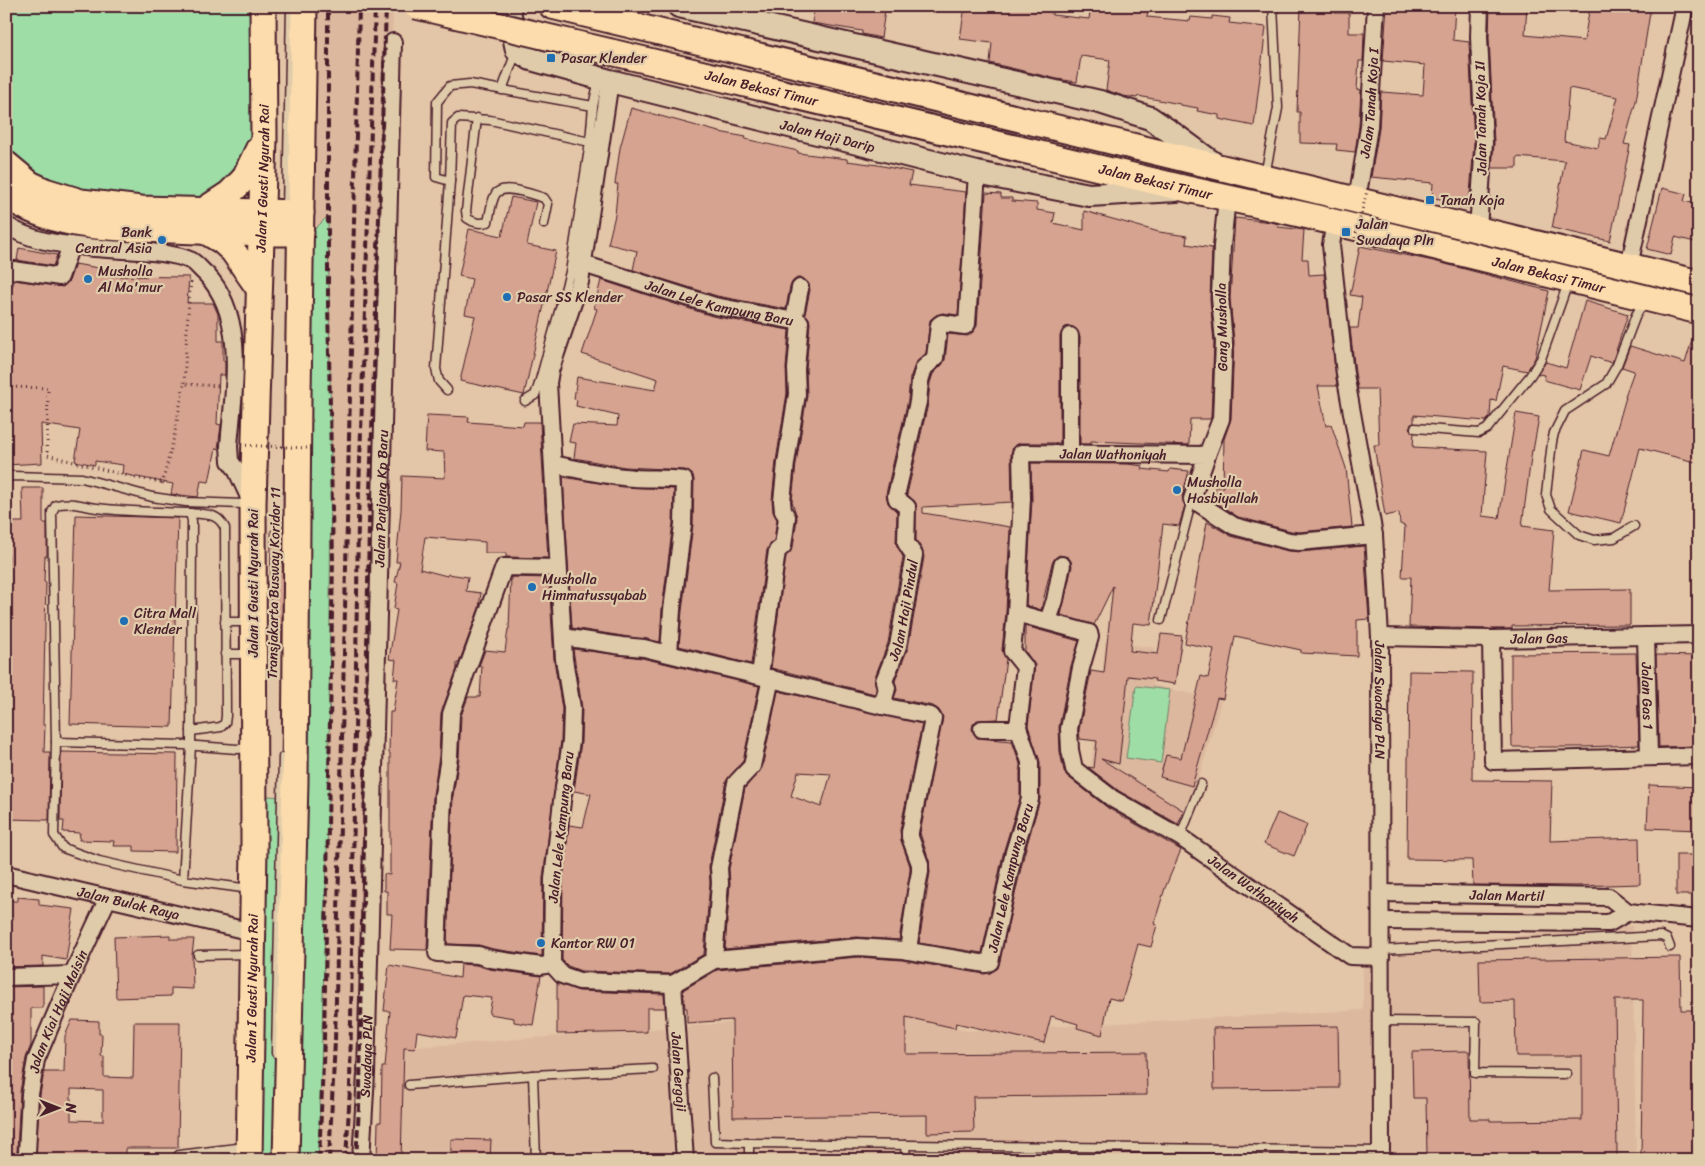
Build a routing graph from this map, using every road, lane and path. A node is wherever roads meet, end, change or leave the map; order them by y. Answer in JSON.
{"nodes":[{"id":1,"x":263,"y":6,"type":"edge"},
{"id":2,"x":291,"y":6,"type":"edge"},
{"id":3,"x":304,"y":6,"type":"edge"},
{"id":4,"x":416,"y":6,"type":"edge"},
{"id":5,"x":508,"y":6,"type":"edge"},
{"id":6,"x":552,"y":6,"type":"edge"},
{"id":7,"x":679,"y":6,"type":"edge"},
{"id":8,"x":1273,"y":6,"type":"edge"},
{"id":9,"x":1376,"y":6,"type":"edge"},
{"id":10,"x":1480,"y":6,"type":"edge"},
{"id":11,"x":1685,"y":6,"type":"edge"},
{"id":12,"x":758,"y":14,"type":"edge"},
{"id":13,"x":393,"y":42,"type":"dead end"},
{"id":14,"x":517,"y":50,"type":"junction"},
{"id":15,"x":605,"y":80,"type":"junction"},
{"id":16,"x":502,"y":90,"type":"junction"},
{"id":17,"x":593,"y":106,"type":"junction"},
{"id":18,"x":477,"y":118,"type":"junction"},
{"id":19,"x":264,"y":138,"type":"junction"},
{"id":20,"x":590,"y":142,"type":"junction"},
{"id":21,"x":6,"y":164,"type":"edge"},
{"id":22,"x":1217,"y":166,"type":"junction"},
{"id":23,"x":977,"y":173,"type":"junction"},
{"id":24,"x":1264,"y":178,"type":"junction"},
{"id":25,"x":450,"y":181,"type":"junction"},
{"id":26,"x":1187,"y":189,"type":"junction"},
{"id":27,"x":1363,"y":193,"type":"junction"},
{"id":28,"x":6,"y":195,"type":"edge"},
{"id":29,"x":1227,"y":198,"type":"junction"},
{"id":30,"x":204,"y":221,"type":"junction"},
{"id":31,"x":261,"y":222,"type":"junction"},
{"id":32,"x":544,"y":224,"type":"dead end"},
{"id":33,"x":6,"y":225,"type":"edge"},
{"id":34,"x":292,"y":226,"type":"junction"},
{"id":35,"x":1478,"y":229,"type":"junction"},
{"id":36,"x":1341,"y":235,"type":"junction"},
{"id":37,"x":105,"y":239,"type":"junction"},
{"id":38,"x":71,"y":245,"type":"junction"},
{"id":39,"x":193,"y":262,"type":"junction"},
{"id":40,"x":582,"y":264,"type":"junction"},
{"id":41,"x":1629,"y":266,"type":"junction"},
{"id":42,"x":6,"y":272,"type":"edge"},
{"id":43,"x":1570,"y":278,"type":"junction"},
{"id":44,"x":1699,"y":283,"type":"edge"},
{"id":45,"x":258,"y":287,"type":"junction"},
{"id":46,"x":800,"y":288,"type":"dead end"},
{"id":47,"x":1646,"y":298,"type":"junction"},
{"id":48,"x":1699,"y":311,"type":"edge"},
{"id":49,"x":794,"y":320,"type":"junction"},
{"id":50,"x":1070,"y":336,"type":"dead end"},
{"id":51,"x":184,"y":384,"type":"junction"},
{"id":52,"x":6,"y":387,"type":"edge"},
{"id":53,"x":233,"y":388,"type":"junction"},
{"id":54,"x":447,"y":390,"type":"dead end"},
{"id":55,"x":525,"y":401,"type":"dead end"},
{"id":56,"x":1415,"y":428,"type":"dead end"},
{"id":57,"x":241,"y":445,"type":"dead end"},
{"id":58,"x":307,"y":448,"type":"dead end"},
{"id":59,"x":1070,"y":453,"type":"junction"},
{"id":60,"x":1207,"y":455,"type":"junction"},
{"id":61,"x":553,"y":464,"type":"junction"},
{"id":62,"x":6,"y":477,"type":"edge"},
{"id":63,"x":162,"y":482,"type":"junction"},
{"id":64,"x":160,"y":498,"type":"junction"},
{"id":65,"x":1192,"y":499,"type":"junction"},
{"id":66,"x":248,"y":504,"type":"junction"},
{"id":67,"x":190,"y":513,"type":"junction"},
{"id":68,"x":1634,"y":526,"type":"dead end"},
{"id":69,"x":1374,"y":535,"type":"junction"},
{"id":70,"x":1062,"y":565,"type":"dead end"},
{"id":71,"x":558,"y":568,"type":"junction"},
{"id":72,"x":1016,"y":613,"type":"junction"},
{"id":73,"x":1161,"y":620,"type":"dead end"},
{"id":74,"x":1048,"y":621,"type":"junction"},
{"id":75,"x":225,"y":622,"type":"junction"},
{"id":76,"x":252,"y":622,"type":"junction"},
{"id":77,"x":1699,"y":635,"type":"edge"},
{"id":78,"x":1646,"y":636,"type":"junction"},
{"id":79,"x":563,"y":637,"type":"junction"},
{"id":80,"x":1380,"y":637,"type":"junction"},
{"id":81,"x":1491,"y":639,"type":"junction"},
{"id":82,"x":669,"y":653,"type":"junction"},
{"id":83,"x":225,"y":654,"type":"junction"},
{"id":84,"x":252,"y":654,"type":"junction"},
{"id":85,"x":766,"y":676,"type":"junction"},
{"id":86,"x":882,"y":706,"type":"junction"},
{"id":87,"x":982,"y":728,"type":"dead end"},
{"id":88,"x":1018,"y":729,"type":"junction"},
{"id":89,"x":190,"y":731,"type":"junction"},
{"id":90,"x":56,"y":742,"type":"junction"},
{"id":91,"x":190,"y":746,"type":"junction"},
{"id":92,"x":254,"y":748,"type":"junction"},
{"id":93,"x":283,"y":749,"type":"dead end"},
{"id":94,"x":1648,"y":756,"type":"junction"},
{"id":95,"x":1699,"y":756,"type":"edge"},
{"id":96,"x":1201,"y":784,"type":"dead end"},
{"id":97,"x":1180,"y":837,"type":"junction"},
{"id":98,"x":6,"y":874,"type":"edge"},
{"id":99,"x":183,"y":880,"type":"junction"},
{"id":100,"x":254,"y":889,"type":"junction"},
{"id":101,"x":1381,"y":892,"type":"junction"},
{"id":102,"x":108,"y":898,"type":"junction"},
{"id":103,"x":1628,"y":912,"type":"junction"},
{"id":104,"x":1699,"y":919,"type":"edge"},
{"id":105,"x":1381,"y":921,"type":"junction"},
{"id":106,"x":252,"y":943,"type":"junction"},
{"id":107,"x":1670,"y":947,"type":"dead end"},
{"id":108,"x":908,"y":951,"type":"junction"},
{"id":109,"x":370,"y":954,"type":"joint"},
{"id":110,"x":1380,"y":954,"type":"junction"},
{"id":111,"x":198,"y":955,"type":"dead end"},
{"id":112,"x":714,"y":960,"type":"junction"},
{"id":113,"x":552,"y":964,"type":"junction"},
{"id":114,"x":72,"y":975,"type":"junction"},
{"id":115,"x":6,"y":976,"type":"edge"},
{"id":116,"x":673,"y":984,"type":"junction"},
{"id":117,"x":1381,"y":1021,"type":"junction"},
{"id":118,"x":276,"y":1064,"type":"dead end"},
{"id":119,"x":654,"y":1069,"type":"dead end"},
{"id":120,"x":1567,"y":1074,"type":"dead end"},
{"id":121,"x":533,"y":1075,"type":"junction"},
{"id":122,"x":712,"y":1078,"type":"dead end"},
{"id":123,"x":409,"y":1085,"type":"dead end"},
{"id":124,"x":749,"y":1143,"type":"junction"},
{"id":125,"x":905,"y":1145,"type":"junction"},
{"id":126,"x":249,"y":1153,"type":"edge"},
{"id":127,"x":1381,"y":1156,"type":"edge"},
{"id":128,"x":25,"y":1160,"type":"edge"},
{"id":129,"x":174,"y":1160,"type":"edge"},
{"id":130,"x":286,"y":1160,"type":"edge"},
{"id":131,"x":361,"y":1160,"type":"edge"},
{"id":132,"x":536,"y":1160,"type":"edge"},
{"id":133,"x":685,"y":1160,"type":"edge"},
{"id":134,"x":749,"y":1160,"type":"edge"},
{"id":135,"x":906,"y":1160,"type":"edge"}],
"edges":[{"from":1,"to":19,"type":"main road","name":"Jalan I Gusti Ngurah Rai"},
{"from":2,"to":34,"type":"lane"},
{"from":3,"to":34,"type":"main road"},
{"from":4,"to":26,"type":"main road","name":"Jalan Bekasi Timur","bridge":true},
{"from":5,"to":14,"type":"main road"},
{"from":6,"to":22,"type":"main road","name":"Jalan Bekasi Timur"},
{"from":7,"to":12,"type":"main road"},
{"from":8,"to":24,"type":"lane"},
{"from":9,"to":27,"type":"street","name":"Jalan Tanah Koja I"},
{"from":10,"to":35,"type":"street","name":"Jalan Tanah Koja II"},
{"from":11,"to":41,"type":"street"},
{"from":12,"to":22,"type":"main road"},
{"from":13,"to":109,"type":"street","name":"Jalan Panjang Kp Baru"},
{"from":14,"to":15,"type":"main road","name":"Jalan Haji Darip"},
{"from":14,"to":16,"type":"lane"},
{"from":15,"to":17,"type":"lane"},
{"from":15,"to":23,"type":"main road","name":"Jalan Haji Darip"},
{"from":15,"to":40,"type":"street","name":"Jalan Lele Kampung Baru"},
{"from":16,"to":17,"type":"lane"},
{"from":16,"to":25,"type":"lane"},
{"from":17,"to":20,"type":"lane"},
{"from":18,"to":20,"type":"lane"},
{"from":18,"to":25,"type":"lane"},
{"from":18,"to":32,"type":"lane"},
{"from":19,"to":30,"type":"main road"},
{"from":19,"to":31,"type":"main road","name":"Jalan I Gusti Ngurah Rai"},
{"from":20,"to":55,"type":"lane"},
{"from":21,"to":30,"type":"main road"},
{"from":22,"to":24,"type":"main road","name":"Jalan Bekasi Timur"},
{"from":23,"to":26,"type":"main road","name":"Jalan Haji Darip"},
{"from":23,"to":86,"type":"street","name":"Jalan Haji Pindul"},
{"from":24,"to":27,"type":"main road","name":"Jalan Bekasi Timur"},
{"from":25,"to":54,"type":"lane"},
{"from":26,"to":29,"type":"main road","name":"Jalan Bekasi Timur"},
{"from":27,"to":35,"type":"main road","name":"Jalan Bekasi Timur"},
{"from":27,"to":36,"type":"path","bridge":true},
{"from":28,"to":37,"type":"main road"},
{"from":29,"to":36,"type":"main road","name":"Jalan Bekasi Timur"},
{"from":29,"to":60,"type":"street","name":"Gang Musholla"},
{"from":30,"to":31,"type":"main road"},
{"from":30,"to":37,"type":"main road"},
{"from":30,"to":45,"type":"main road"},
{"from":31,"to":34,"type":"main road"},
{"from":31,"to":45,"type":"main road","name":"Jalan I Gusti Ngurah Rai"},
{"from":33,"to":38,"type":"street"},
{"from":34,"to":130,"type":"main road"},
{"from":35,"to":41,"type":"main road","name":"Jalan Bekasi Timur"},
{"from":36,"to":43,"type":"main road","name":"Jalan Bekasi Timur"},
{"from":36,"to":69,"type":"street","name":"Jalan Swadaya PLN"},
{"from":37,"to":38,"type":"street"},
{"from":37,"to":39,"type":"street"},
{"from":38,"to":42,"type":"street"},
{"from":39,"to":51,"type":"path"},
{"from":39,"to":53,"type":"street"},
{"from":40,"to":49,"type":"street","name":"Jalan Lele Kampung Baru"},
{"from":40,"to":61,"type":"street","name":"Jalan Lele Kampung Baru"},
{"from":41,"to":44,"type":"main road","name":"Jalan Bekasi Timur"},
{"from":43,"to":47,"type":"main road","name":"Jalan Bekasi Timur"},
{"from":43,"to":56,"type":"lane"},
{"from":45,"to":66,"type":"main road","name":"Jalan I Gusti Ngurah Rai"},
{"from":46,"to":49,"type":"street"},
{"from":47,"to":48,"type":"main road","name":"Jalan Bekasi Timur"},
{"from":47,"to":68,"type":"lane"},
{"from":49,"to":85,"type":"street","name":"Jalan Lele Kampung Baru"},
{"from":50,"to":59,"type":"street"},
{"from":51,"to":53,"type":"path"},
{"from":51,"to":63,"type":"path"},
{"from":52,"to":63,"type":"path"},
{"from":53,"to":66,"type":"street"},
{"from":57,"to":58,"type":"path","bridge":true},
{"from":59,"to":60,"type":"street","name":"Jalan Wathoniyah"},
{"from":59,"to":72,"type":"street","name":"Jalan Wathoniyah"},
{"from":60,"to":65,"type":"street"},
{"from":61,"to":71,"type":"street","name":"Jalan Lele Kampung Baru"},
{"from":61,"to":82,"type":"street"},
{"from":62,"to":64,"type":"lane"},
{"from":63,"to":64,"type":"path"},
{"from":64,"to":66,"type":"lane"},
{"from":65,"to":69,"type":"street"},
{"from":65,"to":73,"type":"lane"},
{"from":66,"to":76,"type":"main road","name":"Jalan I Gusti Ngurah Rai"},
{"from":67,"to":75,"type":"lane"},
{"from":67,"to":89,"type":"lane"},
{"from":67,"to":90,"type":"lane"},
{"from":69,"to":80,"type":"street","name":"Jalan Swadaya PLN"},
{"from":70,"to":74,"type":"street"},
{"from":71,"to":79,"type":"street","name":"Jalan Lele Kampung Baru"},
{"from":71,"to":113,"type":"street"},
{"from":72,"to":74,"type":"street"},
{"from":72,"to":88,"type":"street","name":"Jalan Lele Kampung Baru"},
{"from":74,"to":97,"type":"street","name":"Jalan Wathoniyah"},
{"from":75,"to":76,"type":"lane"},
{"from":75,"to":83,"type":"lane"},
{"from":76,"to":84,"type":"main road","name":"Jalan I Gusti Ngurah Rai"},
{"from":77,"to":78,"type":"street","name":"Jalan Gas"},
{"from":78,"to":81,"type":"street","name":"Jalan Gas"},
{"from":78,"to":94,"type":"street","name":"Jalan Gas 1"},
{"from":79,"to":82,"type":"street"},
{"from":79,"to":113,"type":"street","name":"Jalan Lele Kampung Baru"},
{"from":80,"to":81,"type":"street","name":"Jalan Gas"},
{"from":80,"to":101,"type":"street","name":"Jalan Swadaya PLN"},
{"from":81,"to":94,"type":"street"},
{"from":82,"to":85,"type":"street"},
{"from":83,"to":84,"type":"lane"},
{"from":83,"to":89,"type":"lane"},
{"from":84,"to":92,"type":"main road","name":"Jalan I Gusti Ngurah Rai"},
{"from":85,"to":86,"type":"street"},
{"from":85,"to":112,"type":"street","name":"Jalan Lele Kampung Baru"},
{"from":86,"to":108,"type":"street"},
{"from":87,"to":88,"type":"street"},
{"from":88,"to":108,"type":"street","name":"Jalan Lele Kampung Baru"},
{"from":89,"to":91,"type":"lane"},
{"from":90,"to":91,"type":"lane"},
{"from":90,"to":99,"type":"lane"},
{"from":91,"to":92,"type":"lane"},
{"from":91,"to":99,"type":"lane"},
{"from":92,"to":100,"type":"main road","name":"Jalan I Gusti Ngurah Rai"},
{"from":93,"to":118,"type":"lane"},
{"from":94,"to":95,"type":"street"},
{"from":96,"to":97,"type":"lane"},
{"from":97,"to":110,"type":"street","name":"Jalan Wathoniyah"},
{"from":98,"to":102,"type":"street","name":"Jalan Bulak Raya"},
{"from":99,"to":100,"type":"lane"},
{"from":100,"to":106,"type":"main road","name":"Jalan I Gusti Ngurah Rai"},
{"from":101,"to":103,"type":"street","name":"Jalan Martil"},
{"from":101,"to":105,"type":"street","name":"Jalan Swadaya PLN"},
{"from":102,"to":106,"type":"street","name":"Jalan Bulak Raya"},
{"from":102,"to":114,"type":"street","name":"Jalan Kiai Haji Maisin"},
{"from":103,"to":104,"type":"street"},
{"from":103,"to":105,"type":"street","name":"Jalan Martil"},
{"from":105,"to":110,"type":"street","name":"Jalan Swadaya PLN"},
{"from":106,"to":111,"type":"lane"},
{"from":106,"to":126,"type":"main road","name":"Jalan I Gusti Ngurah Rai"},
{"from":107,"to":110,"type":"lane"},
{"from":108,"to":112,"type":"street","name":"Jalan Lele Kampung Baru"},
{"from":109,"to":131,"type":"street","name":"Swadaya PLN"},
{"from":110,"to":117,"type":"street","name":"Jalan Swadaya PLN"},
{"from":112,"to":116,"type":"street","name":"Jalan Lele Kampung Baru"},
{"from":113,"to":116,"type":"street"},
{"from":114,"to":115,"type":"street"},
{"from":114,"to":128,"type":"street","name":"Jalan Kiai Haji Maisin"},
{"from":116,"to":133,"type":"street","name":"Jalan Gergaji"},
{"from":117,"to":120,"type":"lane"},
{"from":117,"to":127,"type":"street","name":"Jalan Swadaya PLN"},
{"from":119,"to":121,"type":"lane"},
{"from":121,"to":123,"type":"lane"},
{"from":121,"to":132,"type":"lane"},
{"from":122,"to":124,"type":"lane"},
{"from":124,"to":125,"type":"lane"},
{"from":124,"to":134,"type":"lane"},
{"from":125,"to":127,"type":"lane"},
{"from":125,"to":135,"type":"lane"},
{"from":126,"to":129,"type":"lane"}]}
